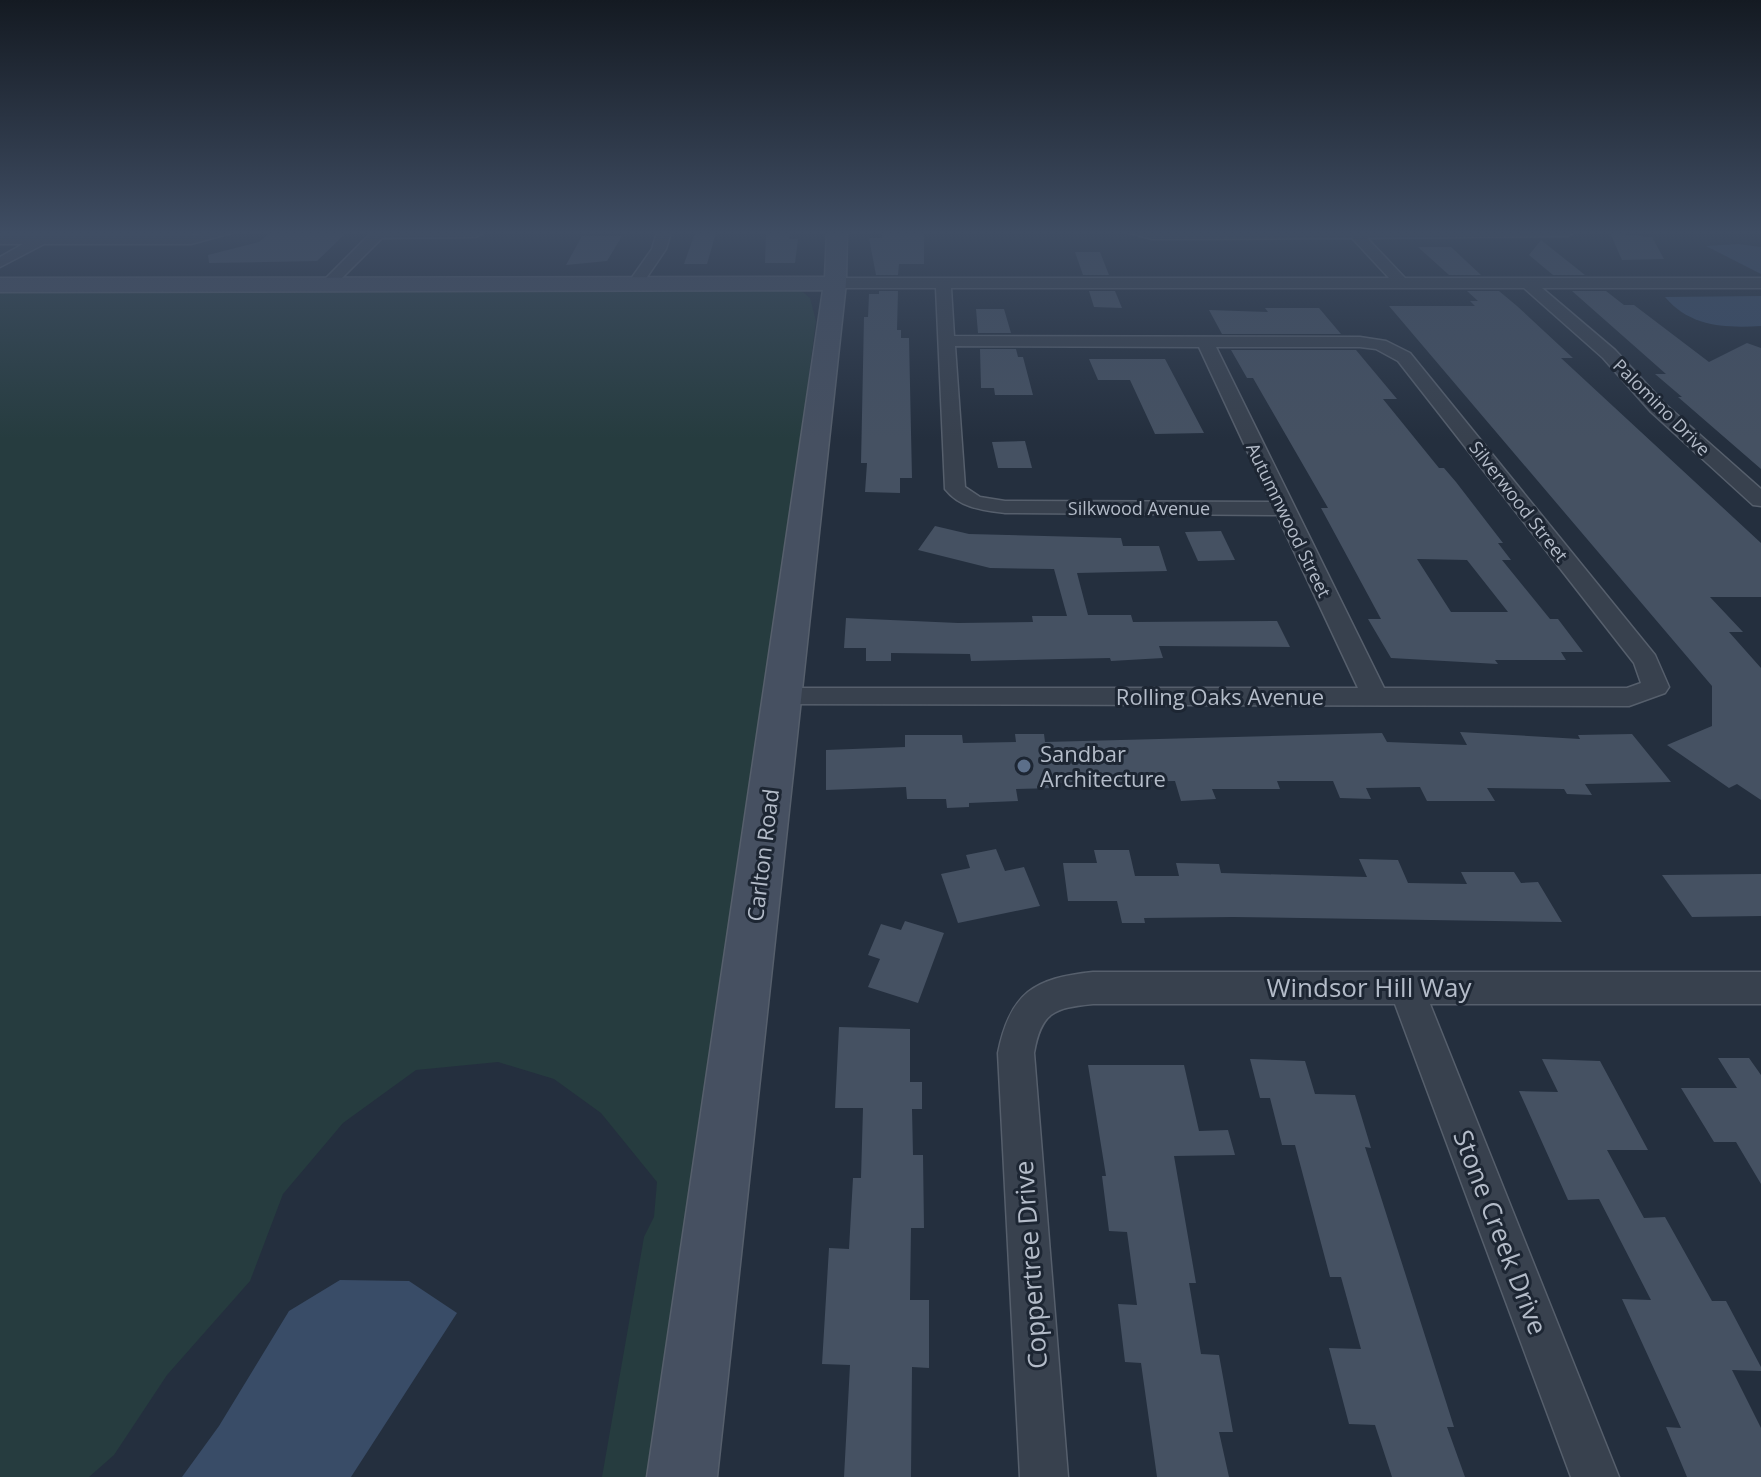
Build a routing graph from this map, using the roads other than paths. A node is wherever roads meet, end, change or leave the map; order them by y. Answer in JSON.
{"nodes":[{"id":1,"x":833,"y":301,"type":"edge"},
{"id":2,"x":945,"y":301,"type":"edge"},
{"id":3,"x":1549,"y":301,"type":"edge"},
{"id":4,"x":948,"y":341,"type":"junction"},
{"id":5,"x":1205,"y":342,"type":"junction"},
{"id":6,"x":1761,"y":500,"type":"edge"},
{"id":7,"x":1282,"y":509,"type":"junction"},
{"id":8,"x":1656,"y":687,"type":"joint"},
{"id":9,"x":1375,"y":696,"type":"junction"},
{"id":10,"x":782,"y":697,"type":"junction"},
{"id":11,"x":1406,"y":987,"type":"junction"},
{"id":12,"x":1761,"y":988,"type":"edge"},
{"id":13,"x":1016,"y":1053,"type":"joint"},
{"id":14,"x":682,"y":1477,"type":"edge"},
{"id":15,"x":1044,"y":1477,"type":"edge"},
{"id":16,"x":1595,"y":1477,"type":"edge"}],
"edges":[{"from":1,"to":10,"type":"street","name":"Carlton Road"},
{"from":2,"to":4,"type":"street"},
{"from":3,"to":6,"type":"street","name":"Palomino Drive"},
{"from":4,"to":5,"type":"street","name":"Silverwood Street"},
{"from":4,"to":7,"type":"street","name":"Silkwood Avenue"},
{"from":5,"to":7,"type":"street","name":"Autumnwood Street"},
{"from":5,"to":8,"type":"street","name":"Silverwood Street"},
{"from":7,"to":9,"type":"street","name":"Autumnwood Street"},
{"from":8,"to":9,"type":"street","name":"Rolling Oaks Avenue"},
{"from":9,"to":10,"type":"street","name":"Rolling Oaks Avenue"},
{"from":10,"to":14,"type":"street","name":"Carlton Road"},
{"from":11,"to":12,"type":"street","name":"Windsor Hill Way"},
{"from":11,"to":13,"type":"street","name":"Windsor Hill Way"},
{"from":11,"to":16,"type":"street","name":"Stone Creek Drive"},
{"from":13,"to":15,"type":"street","name":"Coppertree Drive"}]}
